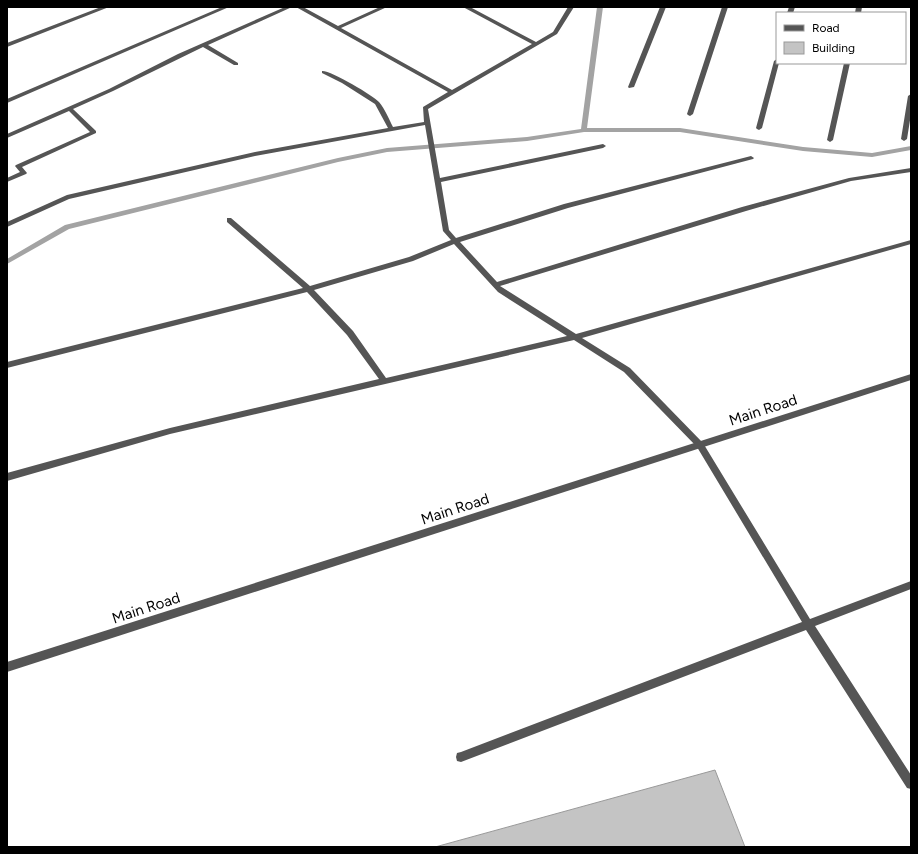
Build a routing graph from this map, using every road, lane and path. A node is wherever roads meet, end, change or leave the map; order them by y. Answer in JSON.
{"nodes":[{"id":1,"x":106,"y":7,"type":"edge"},
{"id":2,"x":226,"y":7,"type":"edge"},
{"id":3,"x":289,"y":7,"type":"edge"},
{"id":4,"x":299,"y":7,"type":"edge"},
{"id":5,"x":384,"y":7,"type":"edge"},
{"id":6,"x":466,"y":7,"type":"edge"},
{"id":7,"x":572,"y":7,"type":"edge"},
{"id":8,"x":663,"y":7,"type":"edge"},
{"id":9,"x":725,"y":7,"type":"edge"},
{"id":10,"x":338,"y":28,"type":"junction"},
{"id":11,"x":536,"y":44,"type":"junction"},
{"id":12,"x":7,"y":45,"type":"edge"},
{"id":13,"x":204,"y":45,"type":"junction"},
{"id":14,"x":236,"y":64,"type":"dead end"},
{"id":15,"x":776,"y":64,"type":"edge"},
{"id":16,"x":847,"y":64,"type":"edge"},
{"id":17,"x":324,"y":72,"type":"dead end"},
{"id":18,"x":631,"y":87,"type":"dead end"},
{"id":19,"x":452,"y":92,"type":"junction"},
{"id":20,"x":911,"y":96,"type":"edge"},
{"id":21,"x":7,"y":100,"type":"edge"},
{"id":22,"x":69,"y":108,"type":"junction"},
{"id":23,"x":690,"y":114,"type":"dead end"},
{"id":24,"x":428,"y":123,"type":"junction"},
{"id":25,"x":759,"y":128,"type":"dead end"},
{"id":26,"x":392,"y":130,"type":"junction"},
{"id":27,"x":7,"y":136,"type":"edge"},
{"id":28,"x":904,"y":139,"type":"dead end"},
{"id":29,"x":830,"y":140,"type":"dead end"},
{"id":30,"x":603,"y":146,"type":"dead end"},
{"id":31,"x":751,"y":158,"type":"dead end"},
{"id":32,"x":911,"y":170,"type":"edge"},
{"id":33,"x":7,"y":180,"type":"edge"},
{"id":34,"x":438,"y":181,"type":"junction"},
{"id":35,"x":229,"y":220,"type":"dead end"},
{"id":36,"x":7,"y":225,"type":"edge"},
{"id":37,"x":455,"y":241,"type":"junction"},
{"id":38,"x":911,"y":242,"type":"edge"},
{"id":39,"x":495,"y":285,"type":"junction"},
{"id":40,"x":309,"y":289,"type":"junction"},
{"id":41,"x":575,"y":338,"type":"junction"},
{"id":42,"x":7,"y":365,"type":"edge"},
{"id":43,"x":911,"y":377,"type":"edge"},
{"id":44,"x":385,"y":382,"type":"junction"},
{"id":45,"x":700,"y":445,"type":"junction"},
{"id":46,"x":7,"y":477,"type":"edge"},
{"id":47,"x":911,"y":585,"type":"edge"},
{"id":48,"x":808,"y":623,"type":"junction"},
{"id":49,"x":7,"y":667,"type":"edge"},
{"id":50,"x":462,"y":757,"type":"dead end"},
{"id":51,"x":911,"y":784,"type":"edge"}],
"edges":[{"from":1,"to":12,"type":"street"},
{"from":2,"to":21,"type":"street"},
{"from":3,"to":13,"type":"street"},
{"from":4,"to":10,"type":"street"},
{"from":5,"to":10,"type":"street"},
{"from":6,"to":11,"type":"street"},
{"from":7,"to":11,"type":"street"},
{"from":8,"to":18,"type":"street"},
{"from":9,"to":23,"type":"street"},
{"from":10,"to":19,"type":"street"},
{"from":11,"to":19,"type":"street"},
{"from":13,"to":14,"type":"street"},
{"from":13,"to":22,"type":"street"},
{"from":15,"to":25,"type":"street"},
{"from":16,"to":29,"type":"street"},
{"from":17,"to":26,"type":"street"},
{"from":19,"to":24,"type":"street"},
{"from":20,"to":28,"type":"street"},
{"from":22,"to":27,"type":"street"},
{"from":22,"to":33,"type":"street"},
{"from":24,"to":26,"type":"street"},
{"from":24,"to":34,"type":"street"},
{"from":26,"to":36,"type":"street"},
{"from":30,"to":34,"type":"street"},
{"from":31,"to":37,"type":"street"},
{"from":32,"to":39,"type":"street"},
{"from":34,"to":37,"type":"street"},
{"from":35,"to":40,"type":"street"},
{"from":37,"to":39,"type":"street"},
{"from":37,"to":40,"type":"street"},
{"from":38,"to":41,"type":"street"},
{"from":39,"to":41,"type":"street"},
{"from":40,"to":42,"type":"street"},
{"from":40,"to":44,"type":"street"},
{"from":41,"to":44,"type":"street"},
{"from":41,"to":45,"type":"street"},
{"from":43,"to":45,"type":"street","name":"Main Road"},
{"from":44,"to":46,"type":"street"},
{"from":45,"to":48,"type":"street"},
{"from":45,"to":49,"type":"street","name":"Main Road"},
{"from":47,"to":48,"type":"street"},
{"from":48,"to":50,"type":"street"},
{"from":48,"to":51,"type":"street"}]}
